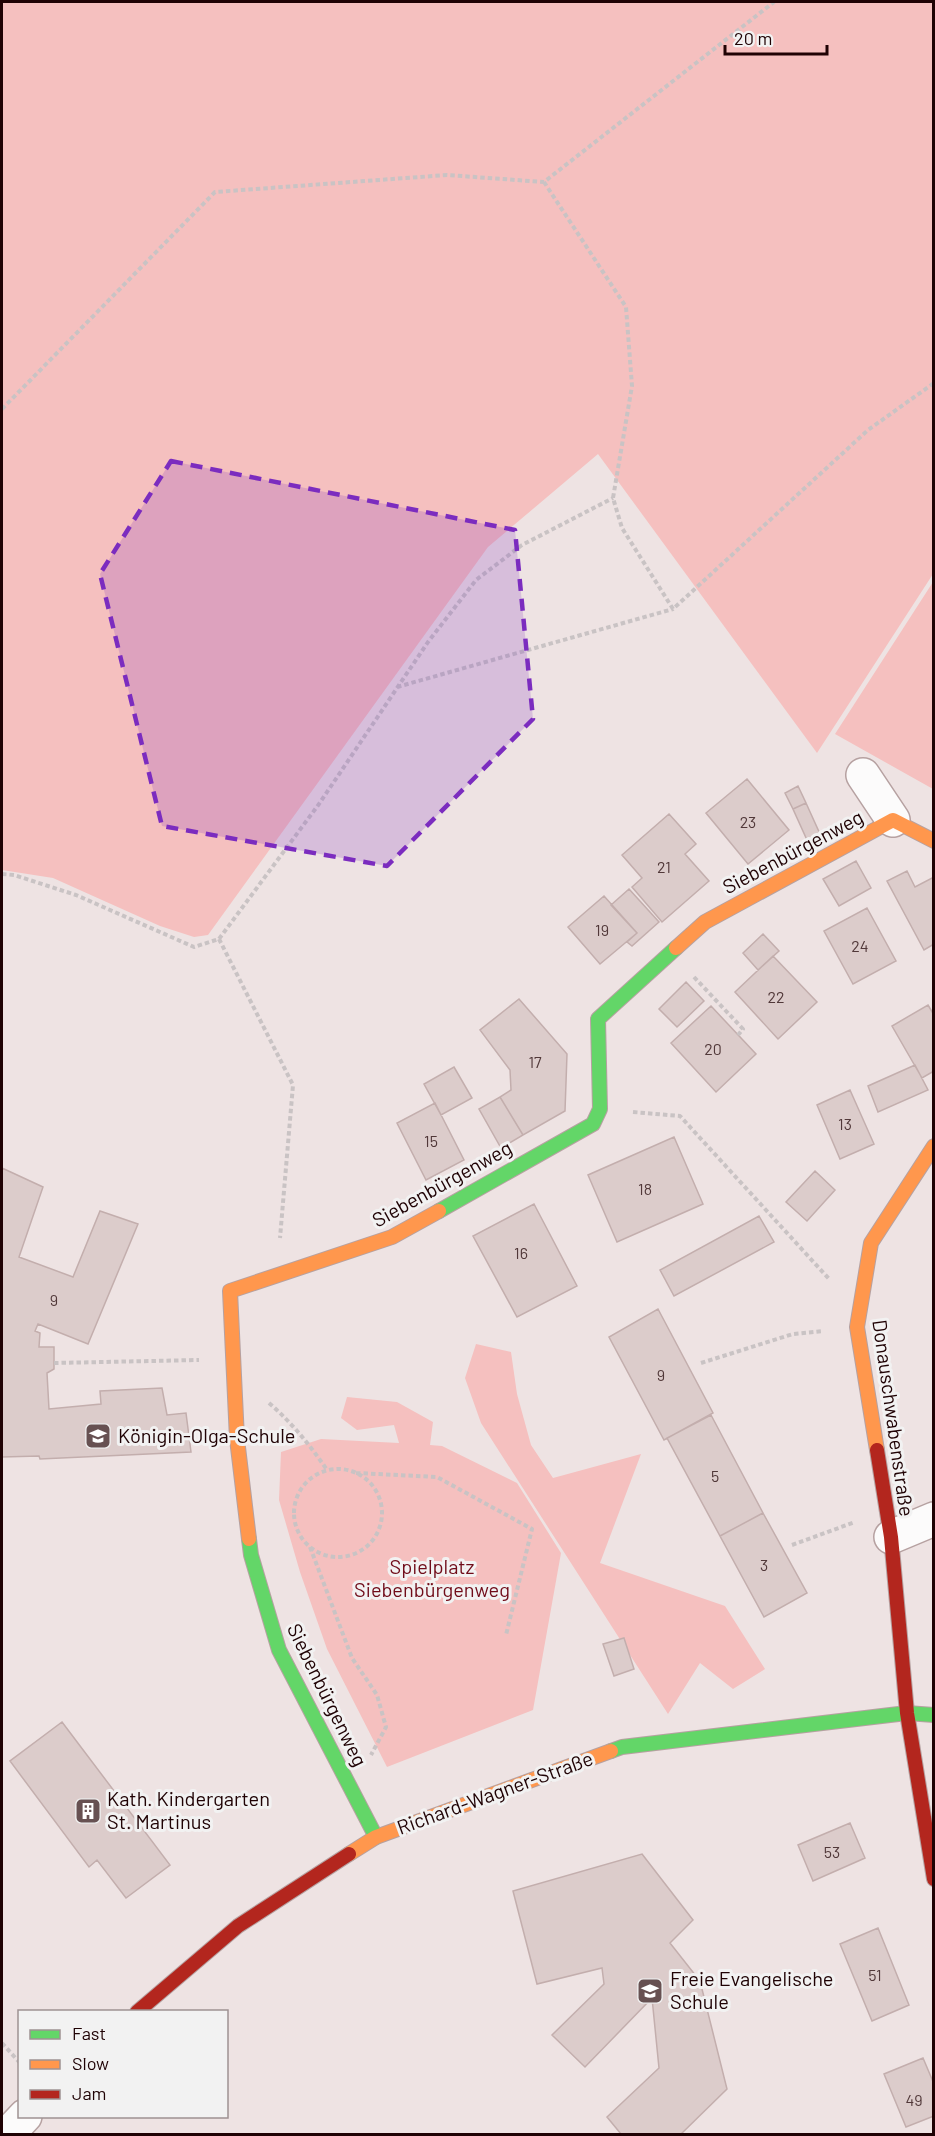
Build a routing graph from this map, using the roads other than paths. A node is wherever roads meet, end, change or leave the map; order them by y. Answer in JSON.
{"nodes":[{"id":1,"x":862,"y":775,"type":"dead end"},
{"id":2,"x":893,"y":820,"type":"junction"},
{"id":3,"x":933,"y":841,"type":"edge"},
{"id":4,"x":933,"y":1146,"type":"edge"},
{"id":5,"x":933,"y":1519,"type":"edge"},
{"id":6,"x":888,"y":1523,"type":"junction"},
{"id":7,"x":907,"y":1713,"type":"junction"},
{"id":8,"x":933,"y":1714,"type":"edge"},
{"id":9,"x":376,"y":1837,"type":"junction"},
{"id":10,"x":933,"y":1879,"type":"edge"},
{"id":11,"x":139,"y":2010,"type":"edge"},
{"id":12,"x":23,"y":2118,"type":"edge"},
{"id":13,"x":8,"y":2134,"type":"edge"}],
"edges":[{"from":1,"to":2,"type":"street"},
{"from":2,"to":3,"type":"street","name":"Siebenbürgenweg"},
{"from":2,"to":9,"type":"street","name":"Siebenbürgenweg"},
{"from":4,"to":6,"type":"street","name":"Donauschwabenstraße"},
{"from":5,"to":6,"type":"street"},
{"from":6,"to":7,"type":"street","name":"Donauschwabenstraße"},
{"from":7,"to":8,"type":"street","name":"Richard-Wagner-Straße"},
{"from":7,"to":9,"type":"street","name":"Richard-Wagner-Straße"},
{"from":7,"to":10,"type":"street","name":"Donauschwabenstraße"},
{"from":9,"to":11,"type":"street","name":"Richard-Wagner-Straße"},
{"from":12,"to":13,"type":"street"}]}
